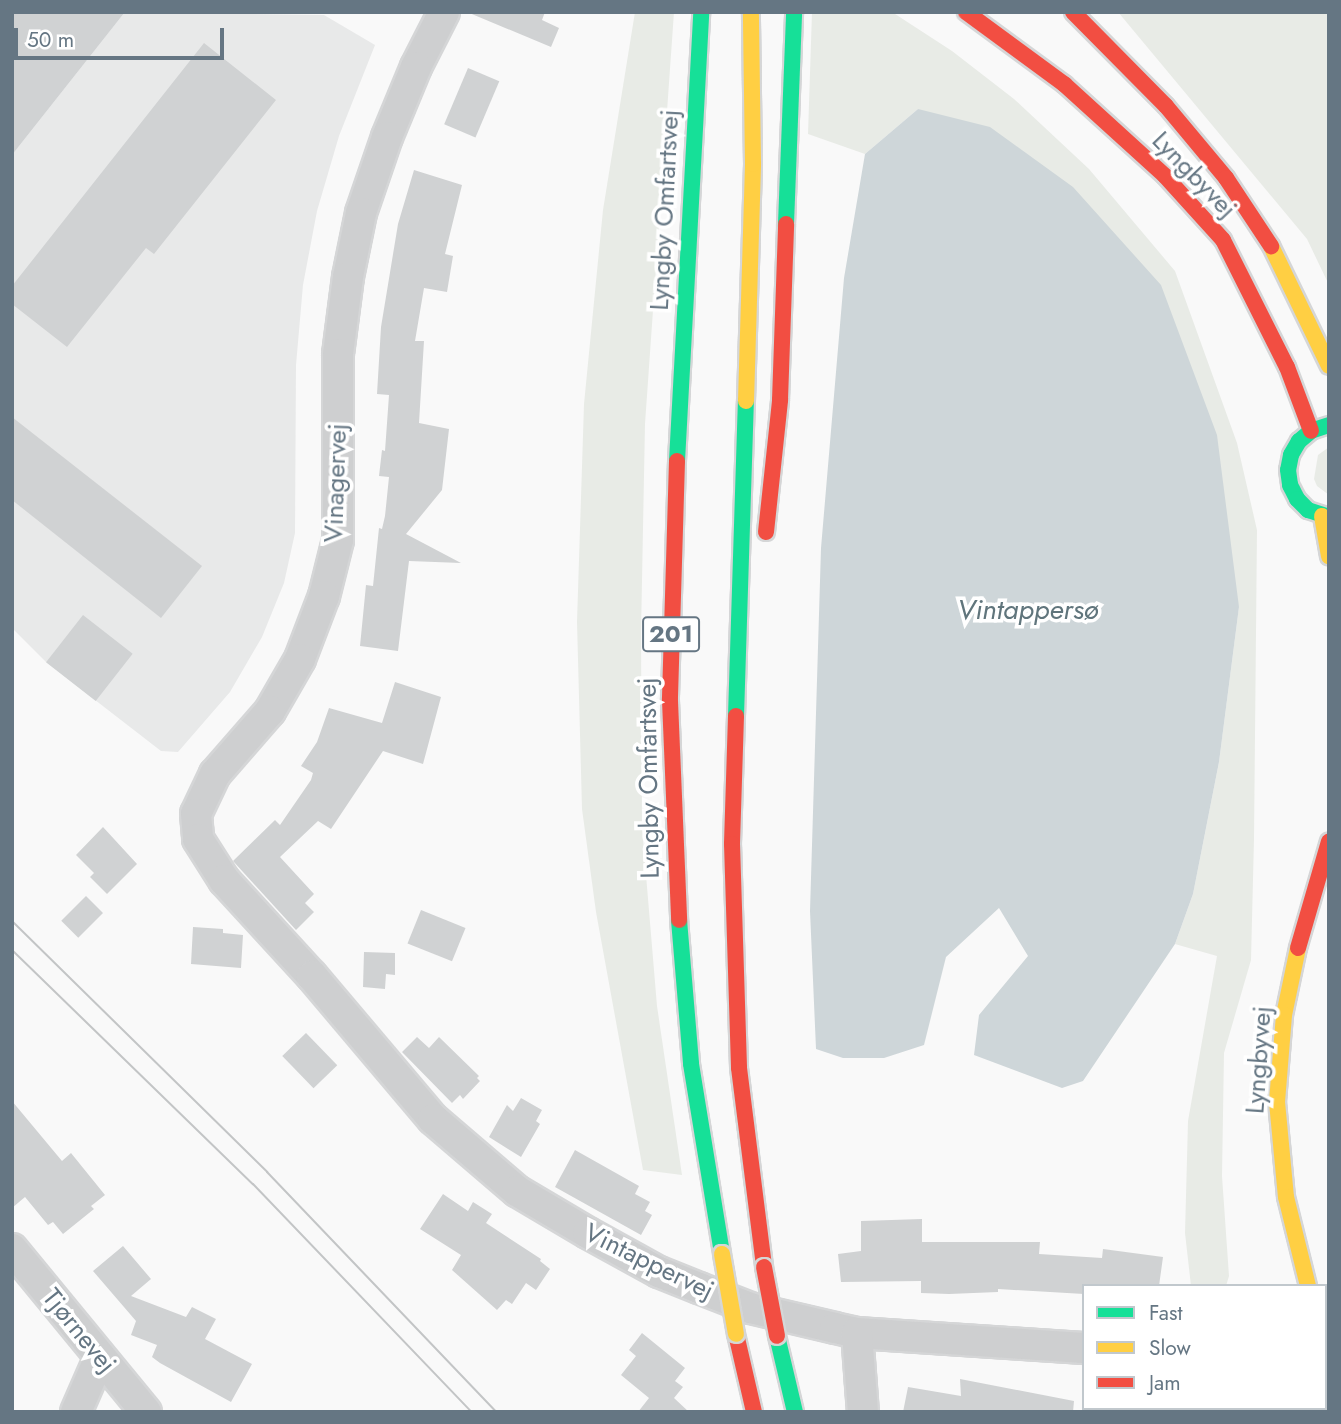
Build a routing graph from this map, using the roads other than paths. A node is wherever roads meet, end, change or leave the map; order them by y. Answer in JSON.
{"nodes":[{"id":1,"x":444,"y":12,"type":"edge"},
{"id":2,"x":701,"y":12,"type":"edge"},
{"id":3,"x":751,"y":12,"type":"edge"},
{"id":4,"x":794,"y":12,"type":"edge"},
{"id":5,"x":966,"y":12,"type":"edge"},
{"id":6,"x":1073,"y":12,"type":"edge"},
{"id":7,"x":1329,"y":366,"type":"edge"},
{"id":8,"x":1329,"y":425,"type":"edge"},
{"id":9,"x":1311,"y":431,"type":"junction"},
{"id":10,"x":1325,"y":517,"type":"edge"},
{"id":11,"x":764,"y":553,"type":"dead end"},
{"id":12,"x":1329,"y":556,"type":"edge"},
{"id":13,"x":756,"y":622,"type":"dead end"},
{"id":14,"x":1329,"y":841,"type":"edge"},
{"id":15,"x":732,"y":844,"type":"junction"},
{"id":16,"x":312,"y":976,"type":"joint"},
{"id":17,"x":12,"y":1249,"type":"edge"},
{"id":18,"x":1308,"y":1284,"type":"edge"},
{"id":19,"x":857,"y":1333,"type":"junction"},
{"id":20,"x":1082,"y":1348,"type":"edge"},
{"id":21,"x":100,"y":1357,"type":"junction"},
{"id":22,"x":76,"y":1412,"type":"edge"},
{"id":23,"x":146,"y":1412,"type":"edge"},
{"id":24,"x":754,"y":1412,"type":"edge"},
{"id":25,"x":795,"y":1412,"type":"edge"},
{"id":26,"x":863,"y":1412,"type":"edge"}],
"edges":[{"from":1,"to":16,"type":"street","name":"Vinagervej"},
{"from":2,"to":24,"type":"main road","name":"Lyngby Omfartsvej","number":"201","bridge":true},
{"from":3,"to":15,"type":"main road","number":"201"},
{"from":4,"to":11,"type":"main road"},
{"from":5,"to":9,"type":"main road","name":"Lyngbyvej"},
{"from":6,"to":7,"type":"main road","name":"Lyngbyvej"},
{"from":8,"to":9,"type":"main road"},
{"from":9,"to":10,"type":"main road"},
{"from":10,"to":12,"type":"main road"},
{"from":13,"to":15,"type":"main road"},
{"from":14,"to":18,"type":"main road","name":"Lyngbyvej"},
{"from":15,"to":25,"type":"main road","number":"201","bridge":true},
{"from":16,"to":19,"type":"street","name":"Vintappervej"},
{"from":17,"to":21,"type":"street","name":"Tjørnevej"},
{"from":19,"to":20,"type":"street","name":"Vintappervej"},
{"from":19,"to":26,"type":"street"},
{"from":21,"to":22,"type":"street"},
{"from":21,"to":23,"type":"street","name":"Tjørnevej"}]}
